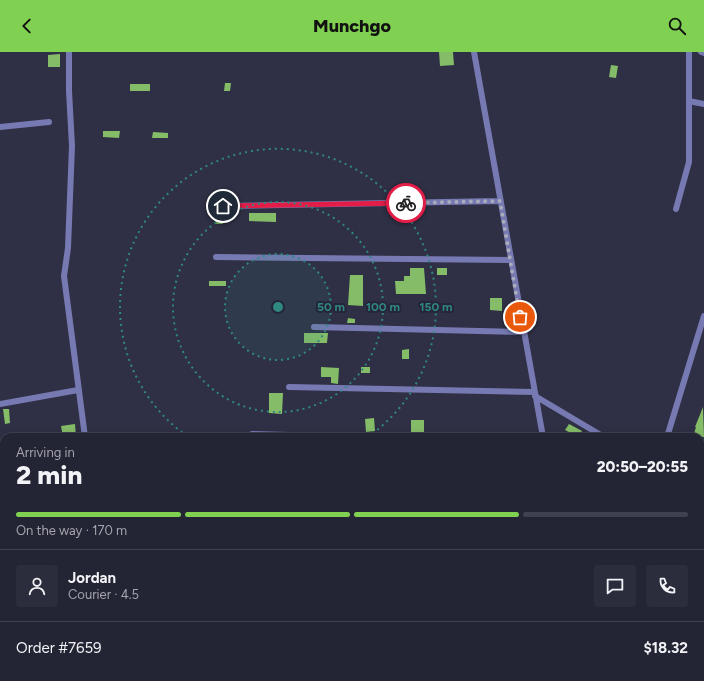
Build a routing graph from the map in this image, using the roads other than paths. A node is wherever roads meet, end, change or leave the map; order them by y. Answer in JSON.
{"nodes":[{"id":1,"x":69,"y":52,"type":"edge"},
{"id":2,"x":474,"y":52,"type":"edge"},
{"id":3,"x":689,"y":52,"type":"edge"},
{"id":4,"x":701,"y":52,"type":"edge"},
{"id":5,"x":704,"y":53,"type":"edge"},
{"id":6,"x":689,"y":101,"type":"junction"},
{"id":7,"x":704,"y":104,"type":"edge"},
{"id":8,"x":49,"y":122,"type":"dead end"},
{"id":9,"x":0,"y":127,"type":"edge"},
{"id":10,"x":500,"y":201,"type":"junction"},
{"id":11,"x":223,"y":206,"type":"dead end"},
{"id":12,"x":676,"y":209,"type":"dead end"},
{"id":13,"x":216,"y":257,"type":"dead end"},
{"id":14,"x":510,"y":260,"type":"junction"},
{"id":15,"x":704,"y":316,"type":"edge"},
{"id":16,"x":314,"y":327,"type":"dead end"},
{"id":17,"x":523,"y":332,"type":"junction"},
{"id":18,"x":289,"y":387,"type":"dead end"},
{"id":19,"x":78,"y":390,"type":"junction"},
{"id":20,"x":534,"y":394,"type":"junction"},
{"id":21,"x":0,"y":404,"type":"edge"},
{"id":22,"x":84,"y":433,"type":"edge"},
{"id":23,"x":541,"y":433,"type":"edge"},
{"id":24,"x":597,"y":433,"type":"edge"},
{"id":25,"x":668,"y":433,"type":"edge"}],
"edges":[{"from":1,"to":19,"type":"street"},
{"from":2,"to":10,"type":"street"},
{"from":3,"to":6,"type":"street"},
{"from":4,"to":5,"type":"street"},
{"from":6,"to":7,"type":"street"},
{"from":6,"to":12,"type":"street"},
{"from":8,"to":9,"type":"street"},
{"from":10,"to":11,"type":"street"},
{"from":10,"to":14,"type":"street"},
{"from":13,"to":14,"type":"street"},
{"from":14,"to":17,"type":"street"},
{"from":15,"to":25,"type":"street"},
{"from":16,"to":17,"type":"street"},
{"from":17,"to":20,"type":"street"},
{"from":18,"to":20,"type":"street"},
{"from":19,"to":21,"type":"street"},
{"from":19,"to":22,"type":"street"},
{"from":20,"to":23,"type":"street"},
{"from":20,"to":24,"type":"street"}]}
